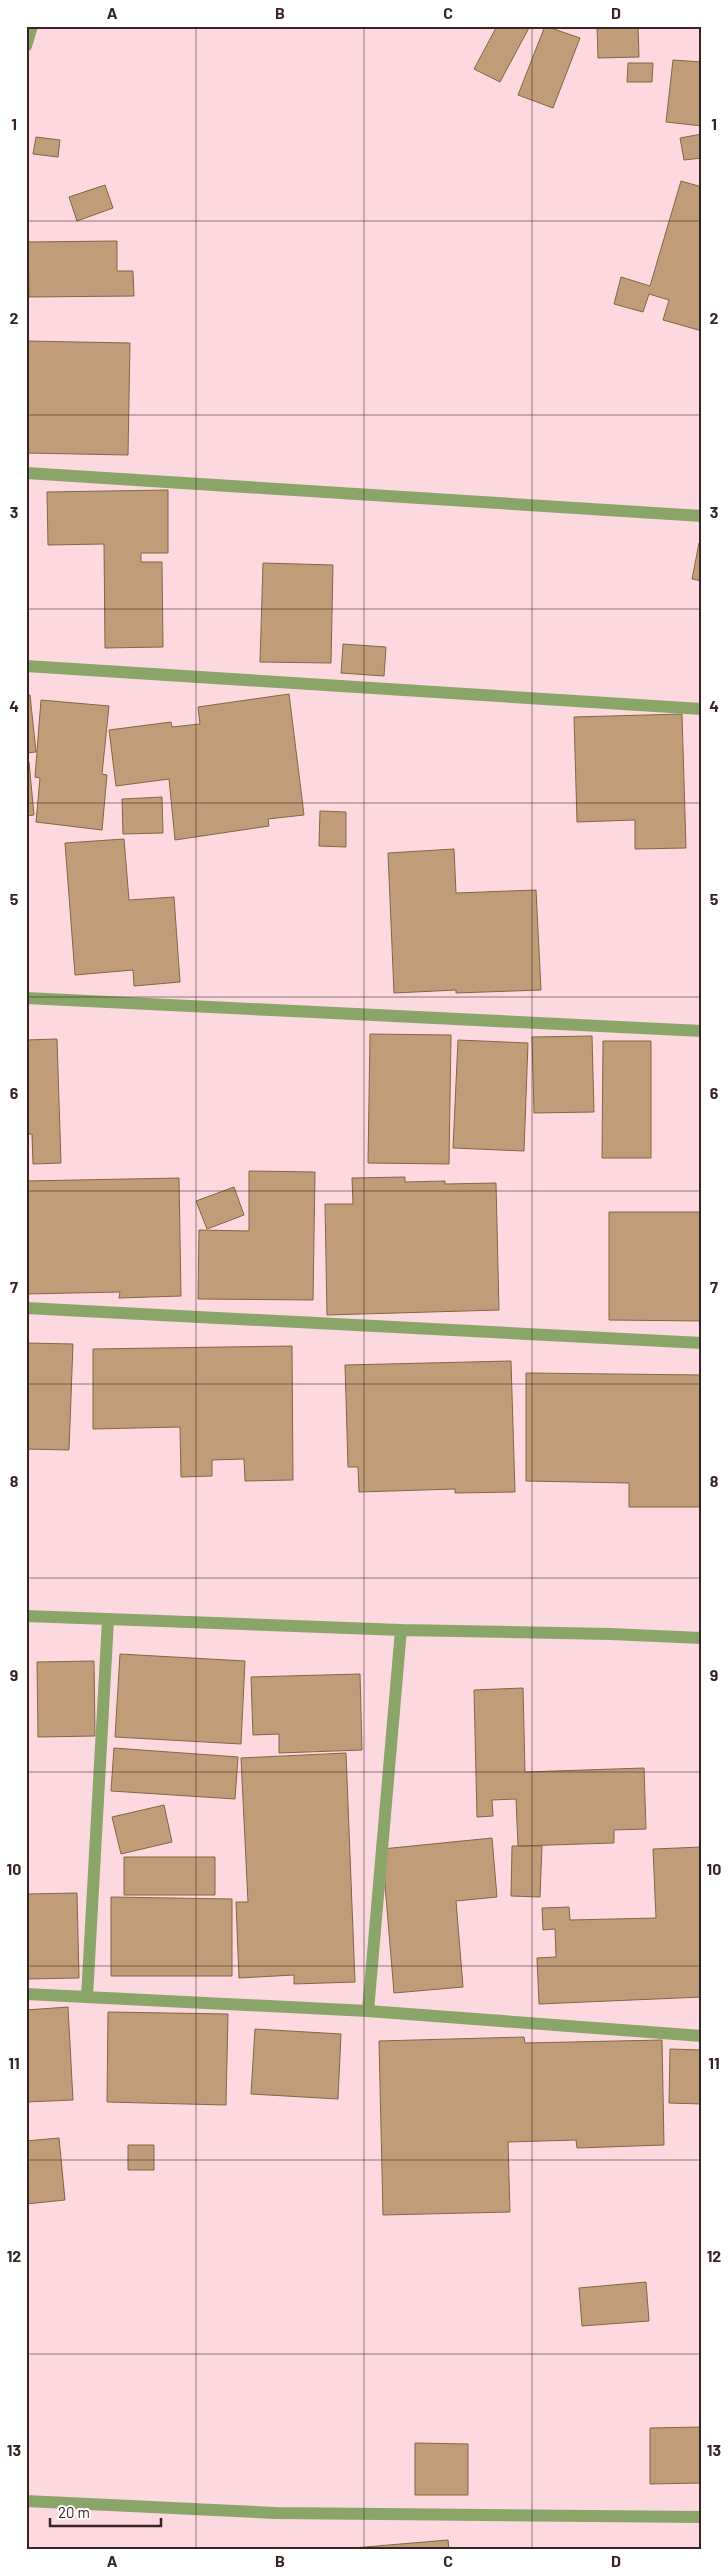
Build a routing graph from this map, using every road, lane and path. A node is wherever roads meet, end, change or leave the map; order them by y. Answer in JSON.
{"nodes":[{"id":1,"x":29,"y":29,"type":"edge"},
{"id":2,"x":26,"y":46,"type":"edge"},
{"id":3,"x":26,"y":473,"type":"edge"},
{"id":4,"x":702,"y":516,"type":"edge"},
{"id":5,"x":26,"y":666,"type":"edge"},
{"id":6,"x":702,"y":709,"type":"edge"},
{"id":7,"x":26,"y":998,"type":"edge"},
{"id":8,"x":702,"y":1031,"type":"edge"},
{"id":9,"x":26,"y":1308,"type":"edge"},
{"id":10,"x":702,"y":1343,"type":"edge"},
{"id":11,"x":26,"y":1616,"type":"edge"},
{"id":12,"x":108,"y":1620,"type":"junction"},
{"id":13,"x":401,"y":1630,"type":"junction"},
{"id":14,"x":702,"y":1638,"type":"edge"},
{"id":15,"x":26,"y":1994,"type":"edge"},
{"id":16,"x":87,"y":1997,"type":"junction"},
{"id":17,"x":368,"y":2011,"type":"junction"},
{"id":18,"x":702,"y":2036,"type":"edge"},
{"id":19,"x":26,"y":2501,"type":"edge"},
{"id":20,"x":702,"y":2517,"type":"edge"}],
"edges":[{"from":1,"to":2,"type":"street"},
{"from":3,"to":4,"type":"street"},
{"from":5,"to":6,"type":"street"},
{"from":7,"to":8,"type":"street"},
{"from":9,"to":10,"type":"street"},
{"from":11,"to":12,"type":"street"},
{"from":12,"to":13,"type":"street"},
{"from":12,"to":16,"type":"street"},
{"from":13,"to":14,"type":"street"},
{"from":13,"to":17,"type":"street"},
{"from":15,"to":16,"type":"street"},
{"from":16,"to":17,"type":"street"},
{"from":17,"to":18,"type":"street"},
{"from":19,"to":20,"type":"street"}]}
